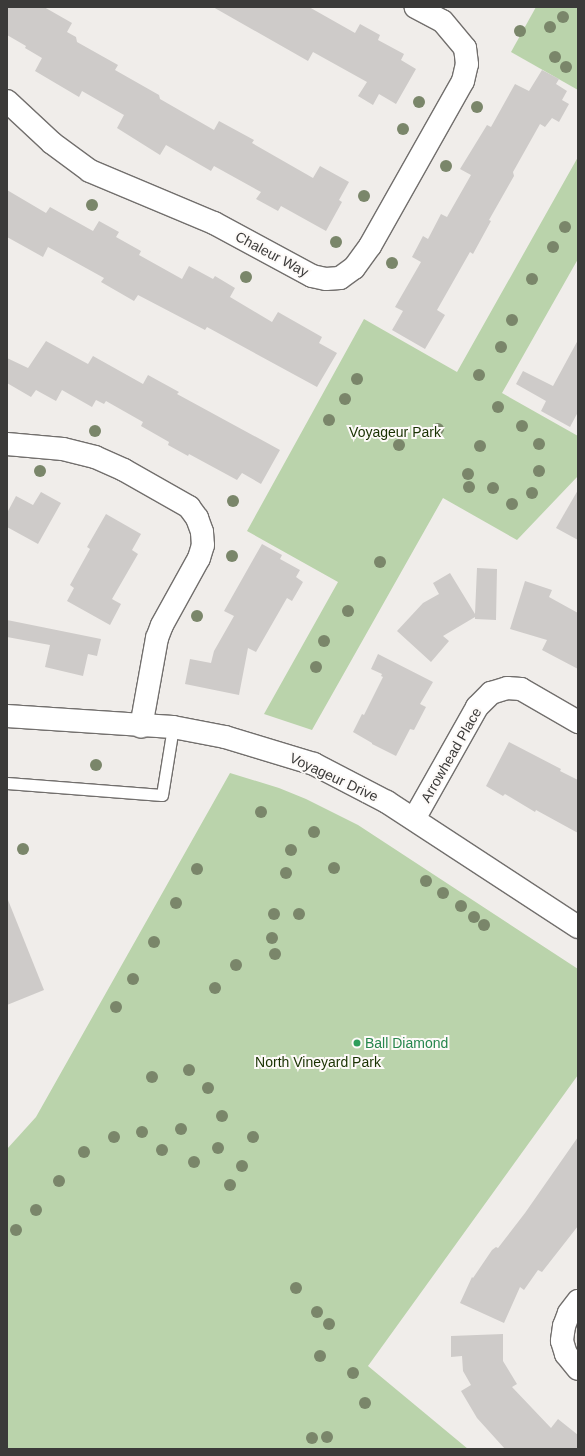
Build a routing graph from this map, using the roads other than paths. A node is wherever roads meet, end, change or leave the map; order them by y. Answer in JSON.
{"nodes":[{"id":1,"x":416,"y":7,"type":"edge"},
{"id":2,"x":7,"y":101,"type":"edge"},
{"id":3,"x":7,"y":444,"type":"edge"},
{"id":4,"x":7,"y":716,"type":"edge"},
{"id":5,"x":578,"y":722,"type":"edge"},
{"id":6,"x":141,"y":727,"type":"junction"},
{"id":7,"x":173,"y":728,"type":"junction"},
{"id":8,"x":7,"y":783,"type":"edge"},
{"id":9,"x":414,"y":819,"type":"junction"},
{"id":10,"x":578,"y":927,"type":"edge"},
{"id":11,"x":578,"y":1301,"type":"edge"},
{"id":12,"x":578,"y":1369,"type":"edge"}],
"edges":[{"from":1,"to":2,"type":"street","name":"Chaleur Way"},
{"from":3,"to":6,"type":"street"},
{"from":4,"to":6,"type":"street","name":"Voyageur Drive"},
{"from":5,"to":9,"type":"street","name":"Arrowhead Place"},
{"from":6,"to":7,"type":"street","name":"Voyageur Drive"},
{"from":7,"to":8,"type":"lane"},
{"from":7,"to":9,"type":"street","name":"Voyageur Drive"},
{"from":9,"to":10,"type":"street","name":"Voyageur Drive"},
{"from":11,"to":12,"type":"street"}]}
